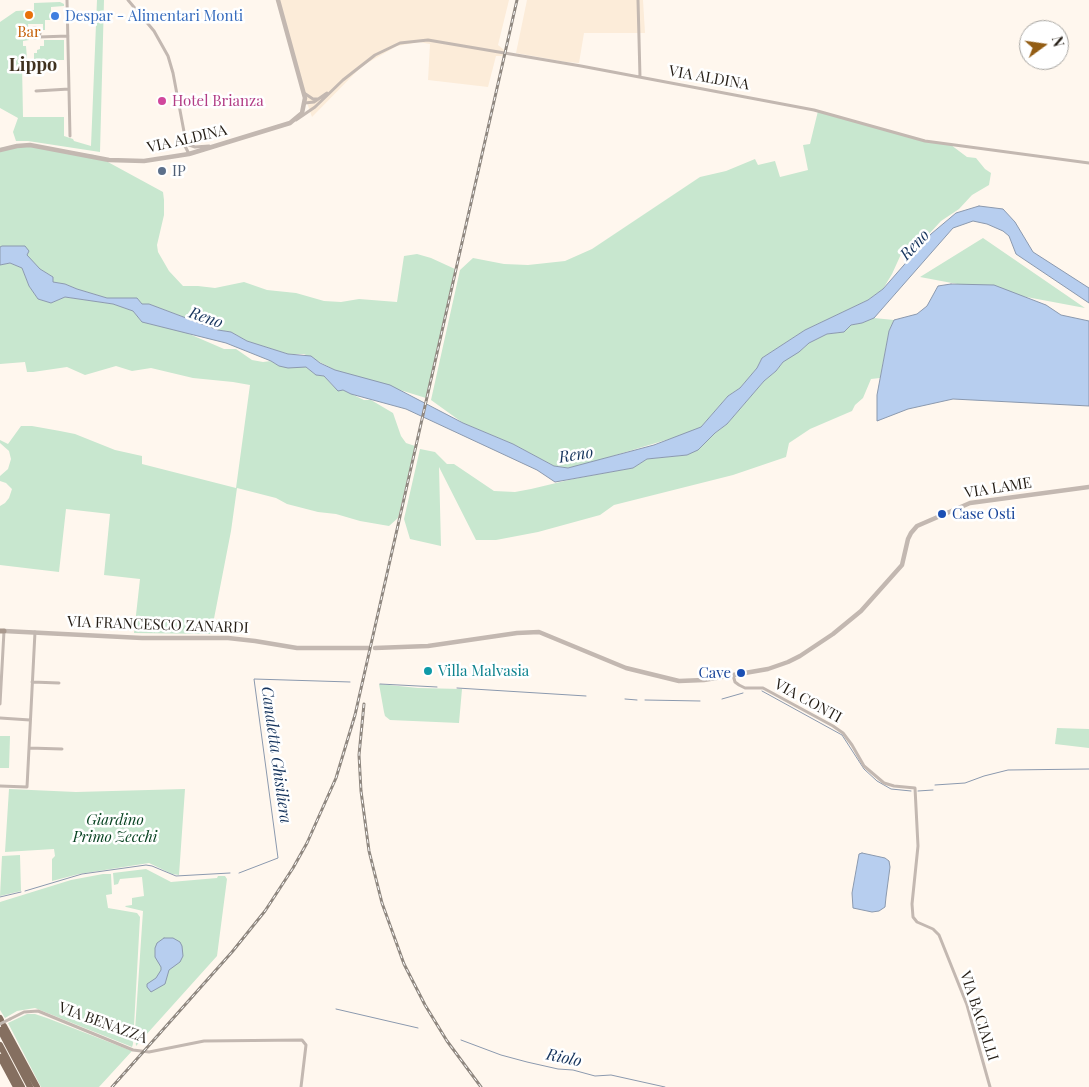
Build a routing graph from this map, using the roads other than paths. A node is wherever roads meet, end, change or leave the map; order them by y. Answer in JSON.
{"nodes":[{"id":1,"x":67,"y":0,"type":"edge"},
{"id":2,"x":128,"y":0,"type":"edge"},
{"id":3,"x":278,"y":0,"type":"edge"},
{"id":4,"x":638,"y":0,"type":"edge"},
{"id":5,"x":68,"y":36,"type":"junction"},
{"id":6,"x":38,"y":37,"type":"dead end"},
{"id":7,"x":640,"y":77,"type":"junction"},
{"id":8,"x":335,"y":87,"type":"junction"},
{"id":9,"x":69,"y":89,"type":"junction"},
{"id":10,"x":36,"y":91,"type":"dead end"},
{"id":11,"x":304,"y":93,"type":"junction"},
{"id":12,"x":319,"y":98,"type":"junction"},
{"id":13,"x":305,"y":103,"type":"junction"},
{"id":14,"x":290,"y":123,"type":"junction"},
{"id":15,"x":70,"y":136,"type":"dead end"},
{"id":16,"x":187,"y":145,"type":"junction"},
{"id":17,"x":219,"y":145,"type":"junction"},
{"id":18,"x":0,"y":150,"type":"edge"},
{"id":19,"x":189,"y":154,"type":"junction"},
{"id":20,"x":171,"y":158,"type":"junction"},
{"id":21,"x":1089,"y":163,"type":"edge"},
{"id":22,"x":1089,"y":489,"type":"edge"},
{"id":23,"x":2,"y":631,"type":"edge"},
{"id":24,"x":35,"y":632,"type":"junction"},
{"id":25,"x":369,"y":648,"type":"dead end"},
{"id":26,"x":375,"y":648,"type":"dead end"},
{"id":27,"x":733,"y":675,"type":"junction"},
{"id":28,"x":32,"y":682,"type":"junction"},
{"id":29,"x":59,"y":683,"type":"dead end"},
{"id":30,"x":0,"y":704,"type":"edge"},
{"id":31,"x":0,"y":718,"type":"edge"},
{"id":32,"x":30,"y":720,"type":"junction"},
{"id":33,"x":29,"y":748,"type":"junction"},
{"id":34,"x":62,"y":749,"type":"dead end"},
{"id":35,"x":0,"y":786,"type":"edge"},
{"id":36,"x":915,"y":788,"type":"joint"},
{"id":37,"x":1,"y":1024,"type":"edge"},
{"id":38,"x":0,"y":1045,"type":"edge"},
{"id":39,"x":0,"y":1057,"type":"edge"},
{"id":40,"x":16,"y":1087,"type":"edge"},
{"id":41,"x":22,"y":1087,"type":"edge"},
{"id":42,"x":30,"y":1087,"type":"edge"},
{"id":43,"x":37,"y":1087,"type":"edge"},
{"id":44,"x":301,"y":1087,"type":"edge"},
{"id":45,"x":990,"y":1087,"type":"edge"}],
"edges":[{"from":1,"to":5,"type":"street"},
{"from":2,"to":16,"type":"street"},
{"from":3,"to":11,"type":"street"},
{"from":4,"to":7,"type":"street"},
{"from":5,"to":6,"type":"street"},
{"from":5,"to":9,"type":"street"},
{"from":7,"to":8,"type":"street","name":"VIA ALDINA"},
{"from":7,"to":21,"type":"street","name":"VIA ALDINA"},
{"from":8,"to":12,"type":"street","name":"VIA ALDINA"},
{"from":8,"to":14,"type":"street","name":"VIA ALDINA"},
{"from":9,"to":10,"type":"street"},
{"from":9,"to":15,"type":"street"},
{"from":11,"to":12,"type":"street"},
{"from":11,"to":13,"type":"street"},
{"from":12,"to":13,"type":"street","name":"VIA ALDINA"},
{"from":13,"to":14,"type":"street"},
{"from":14,"to":17,"type":"street","name":"VIA ALDINA"},
{"from":16,"to":17,"type":"street"},
{"from":16,"to":19,"type":"street"},
{"from":16,"to":20,"type":"street"},
{"from":17,"to":19,"type":"street","name":"VIA ALDINA"},
{"from":18,"to":20,"type":"street","name":"VIA ALDINA"},
{"from":19,"to":20,"type":"street","name":"VIA ALDINA"},
{"from":22,"to":27,"type":"street","name":"VIA LAME"},
{"from":23,"to":24,"type":"street","name":"VIA FRANCESCO ZANARDI"},
{"from":23,"to":30,"type":"street","name":"VIA FRANCESCO ZANARDI"},
{"from":24,"to":25,"type":"street","name":"VIA FRANCESCO ZANARDI"},
{"from":24,"to":28,"type":"street"},
{"from":26,"to":27,"type":"street"},
{"from":27,"to":36,"type":"street","name":"VIA CONTI"},
{"from":28,"to":29,"type":"street"},
{"from":28,"to":32,"type":"street"},
{"from":31,"to":32,"type":"street"},
{"from":32,"to":33,"type":"street"},
{"from":33,"to":34,"type":"street"},
{"from":33,"to":35,"type":"street"},
{"from":36,"to":45,"type":"street","name":"VIA BACIALLI"},
{"from":37,"to":42,"type":"highway"},
{"from":37,"to":43,"type":"highway"},
{"from":37,"to":44,"type":"street","name":"VIA BENAZZA","bridge":true},
{"from":38,"to":41,"type":"highway"},
{"from":39,"to":40,"type":"highway"}]}
